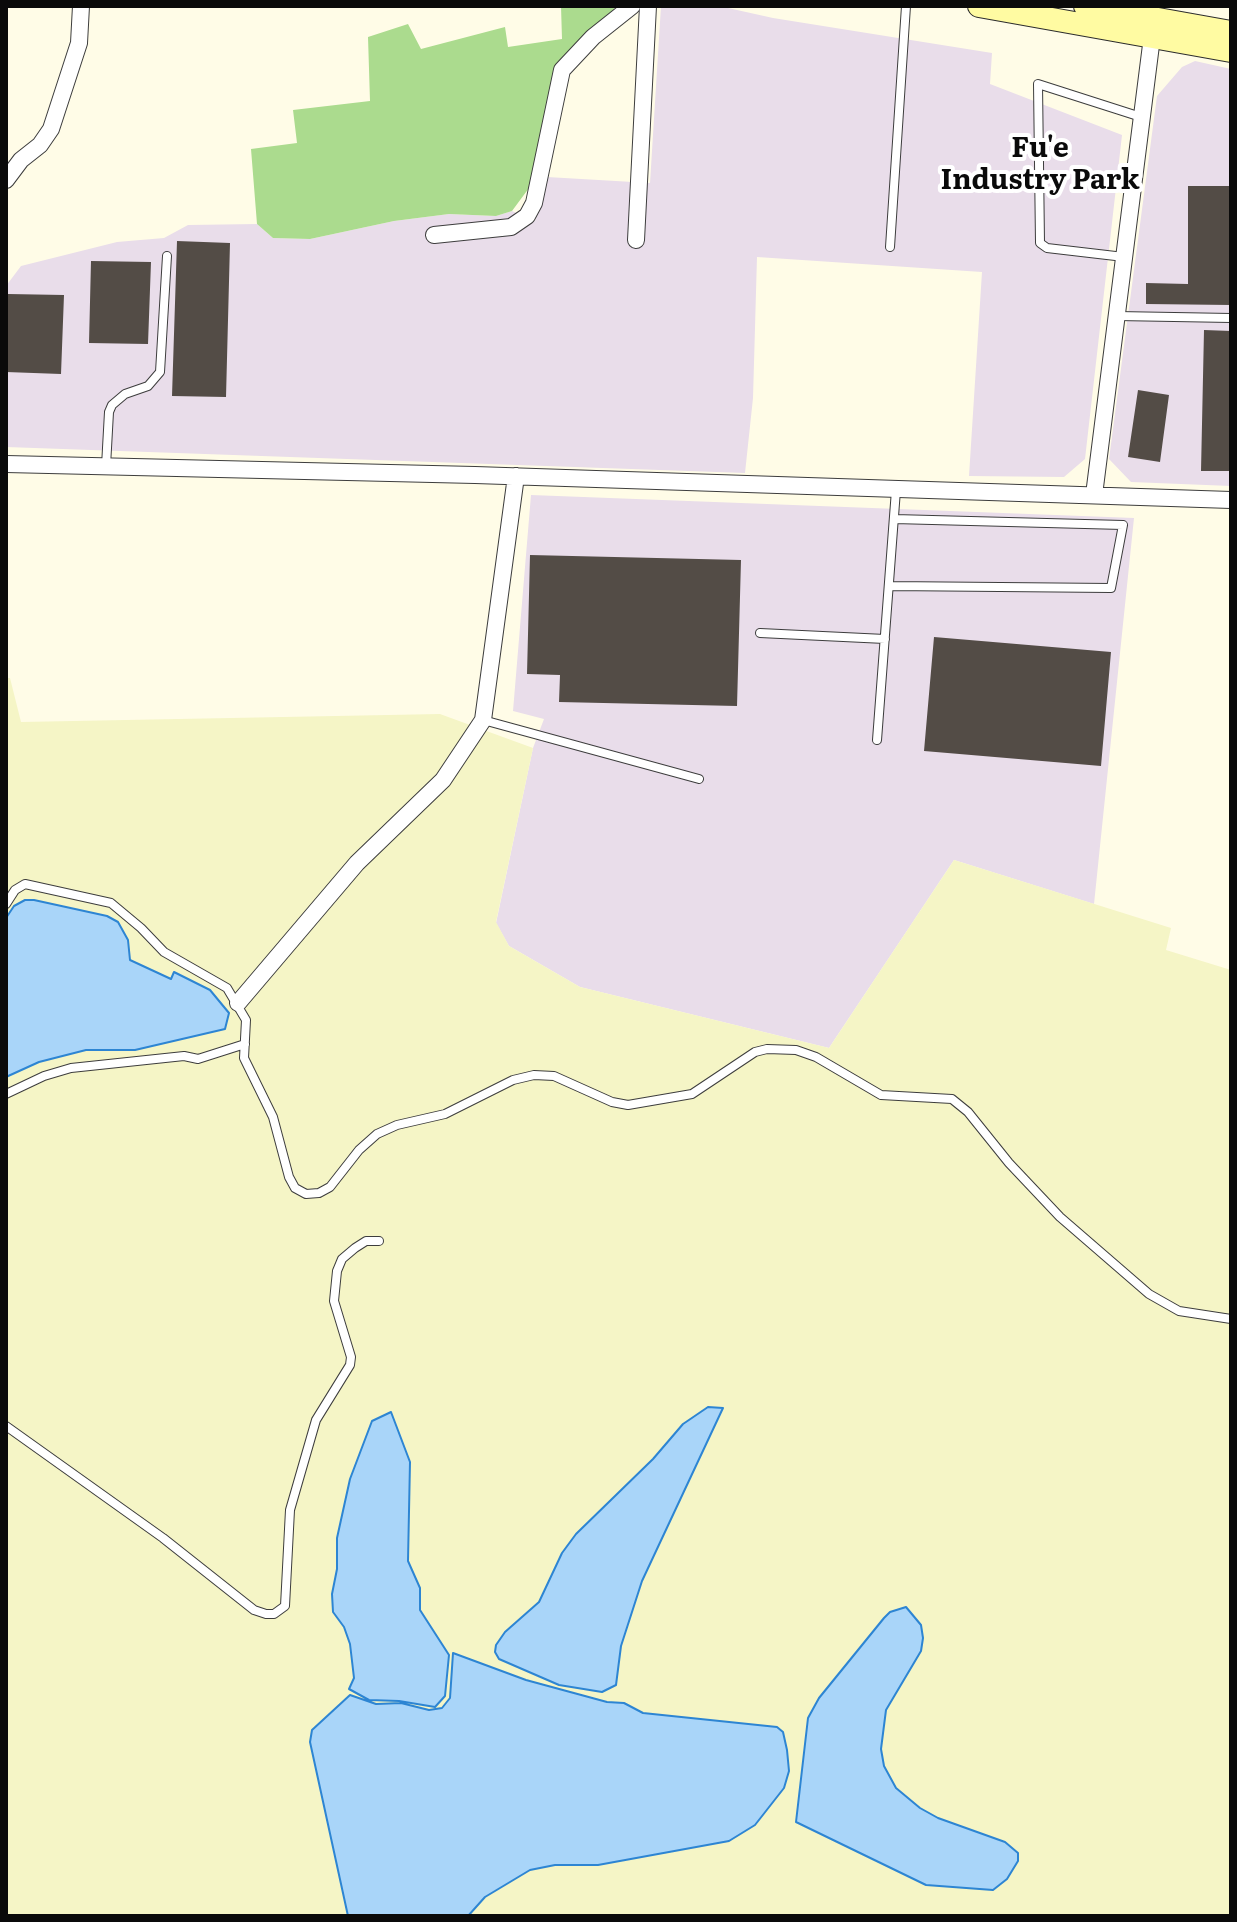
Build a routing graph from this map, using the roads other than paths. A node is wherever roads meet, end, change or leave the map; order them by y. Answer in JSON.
{"nodes":[{"id":1,"x":81,"y":6,"type":"edge"},
{"id":2,"x":632,"y":6,"type":"edge"},
{"id":3,"x":648,"y":6,"type":"edge"},
{"id":4,"x":906,"y":6,"type":"edge"},
{"id":5,"x":979,"y":6,"type":"edge"},
{"id":6,"x":1085,"y":6,"type":"edge"},
{"id":7,"x":1155,"y":21,"type":"edge"},
{"id":8,"x":1231,"y":32,"type":"edge"},
{"id":9,"x":1231,"y":51,"type":"edge"},
{"id":10,"x":1142,"y":117,"type":"junction"},
{"id":11,"x":6,"y":180,"type":"edge"},
{"id":12,"x":434,"y":235,"type":"dead end"},
{"id":13,"x":636,"y":240,"type":"dead end"},
{"id":14,"x":890,"y":247,"type":"dead end"},
{"id":15,"x":167,"y":256,"type":"dead end"},
{"id":16,"x":1124,"y":257,"type":"junction"},
{"id":17,"x":1117,"y":316,"type":"junction"},
{"id":18,"x":1231,"y":318,"type":"edge"},
{"id":19,"x":6,"y":464,"type":"edge"},
{"id":20,"x":106,"y":466,"type":"junction"},
{"id":21,"x":516,"y":476,"type":"junction"},
{"id":22,"x":896,"y":489,"type":"junction"},
{"id":23,"x":1094,"y":495,"type":"junction"},
{"id":24,"x":1231,"y":500,"type":"edge"},
{"id":25,"x":894,"y":519,"type":"junction"},
{"id":26,"x":889,"y":586,"type":"junction"},
{"id":27,"x":760,"y":633,"type":"dead end"},
{"id":28,"x":885,"y":639,"type":"junction"},
{"id":29,"x":483,"y":720,"type":"junction"},
{"id":30,"x":877,"y":740,"type":"dead end"},
{"id":31,"x":699,"y":779,"type":"dead end"},
{"id":32,"x":6,"y":904,"type":"edge"},
{"id":33,"x":238,"y":1003,"type":"junction"},
{"id":34,"x":245,"y":1044,"type":"junction"},
{"id":35,"x":6,"y":1094,"type":"edge"},
{"id":36,"x":379,"y":1241,"type":"dead end"},
{"id":37,"x":1231,"y":1319,"type":"edge"},
{"id":38,"x":6,"y":1426,"type":"edge"}],
"edges":[{"from":1,"to":11,"type":"street"},
{"from":2,"to":12,"type":"street"},
{"from":3,"to":13,"type":"street"},
{"from":4,"to":14,"type":"lane"},
{"from":5,"to":7,"type":"main road"},
{"from":6,"to":7,"type":"main road"},
{"from":7,"to":8,"type":"main road"},
{"from":7,"to":9,"type":"main road"},
{"from":7,"to":10,"type":"street"},
{"from":10,"to":16,"type":"street"},
{"from":10,"to":16,"type":"lane"},
{"from":15,"to":20,"type":"lane"},
{"from":16,"to":17,"type":"street"},
{"from":17,"to":18,"type":"lane"},
{"from":17,"to":23,"type":"street"},
{"from":19,"to":20,"type":"street"},
{"from":20,"to":21,"type":"street"},
{"from":21,"to":22,"type":"street"},
{"from":21,"to":29,"type":"street"},
{"from":22,"to":23,"type":"street"},
{"from":22,"to":25,"type":"lane"},
{"from":23,"to":24,"type":"street"},
{"from":25,"to":26,"type":"lane"},
{"from":25,"to":26,"type":"lane"},
{"from":26,"to":28,"type":"lane"},
{"from":27,"to":28,"type":"lane"},
{"from":28,"to":30,"type":"lane"},
{"from":29,"to":31,"type":"lane"},
{"from":29,"to":33,"type":"street"},
{"from":32,"to":33,"type":"lane"},
{"from":33,"to":34,"type":"lane"},
{"from":34,"to":35,"type":"lane"},
{"from":34,"to":37,"type":"lane"},
{"from":36,"to":38,"type":"lane"}]}
